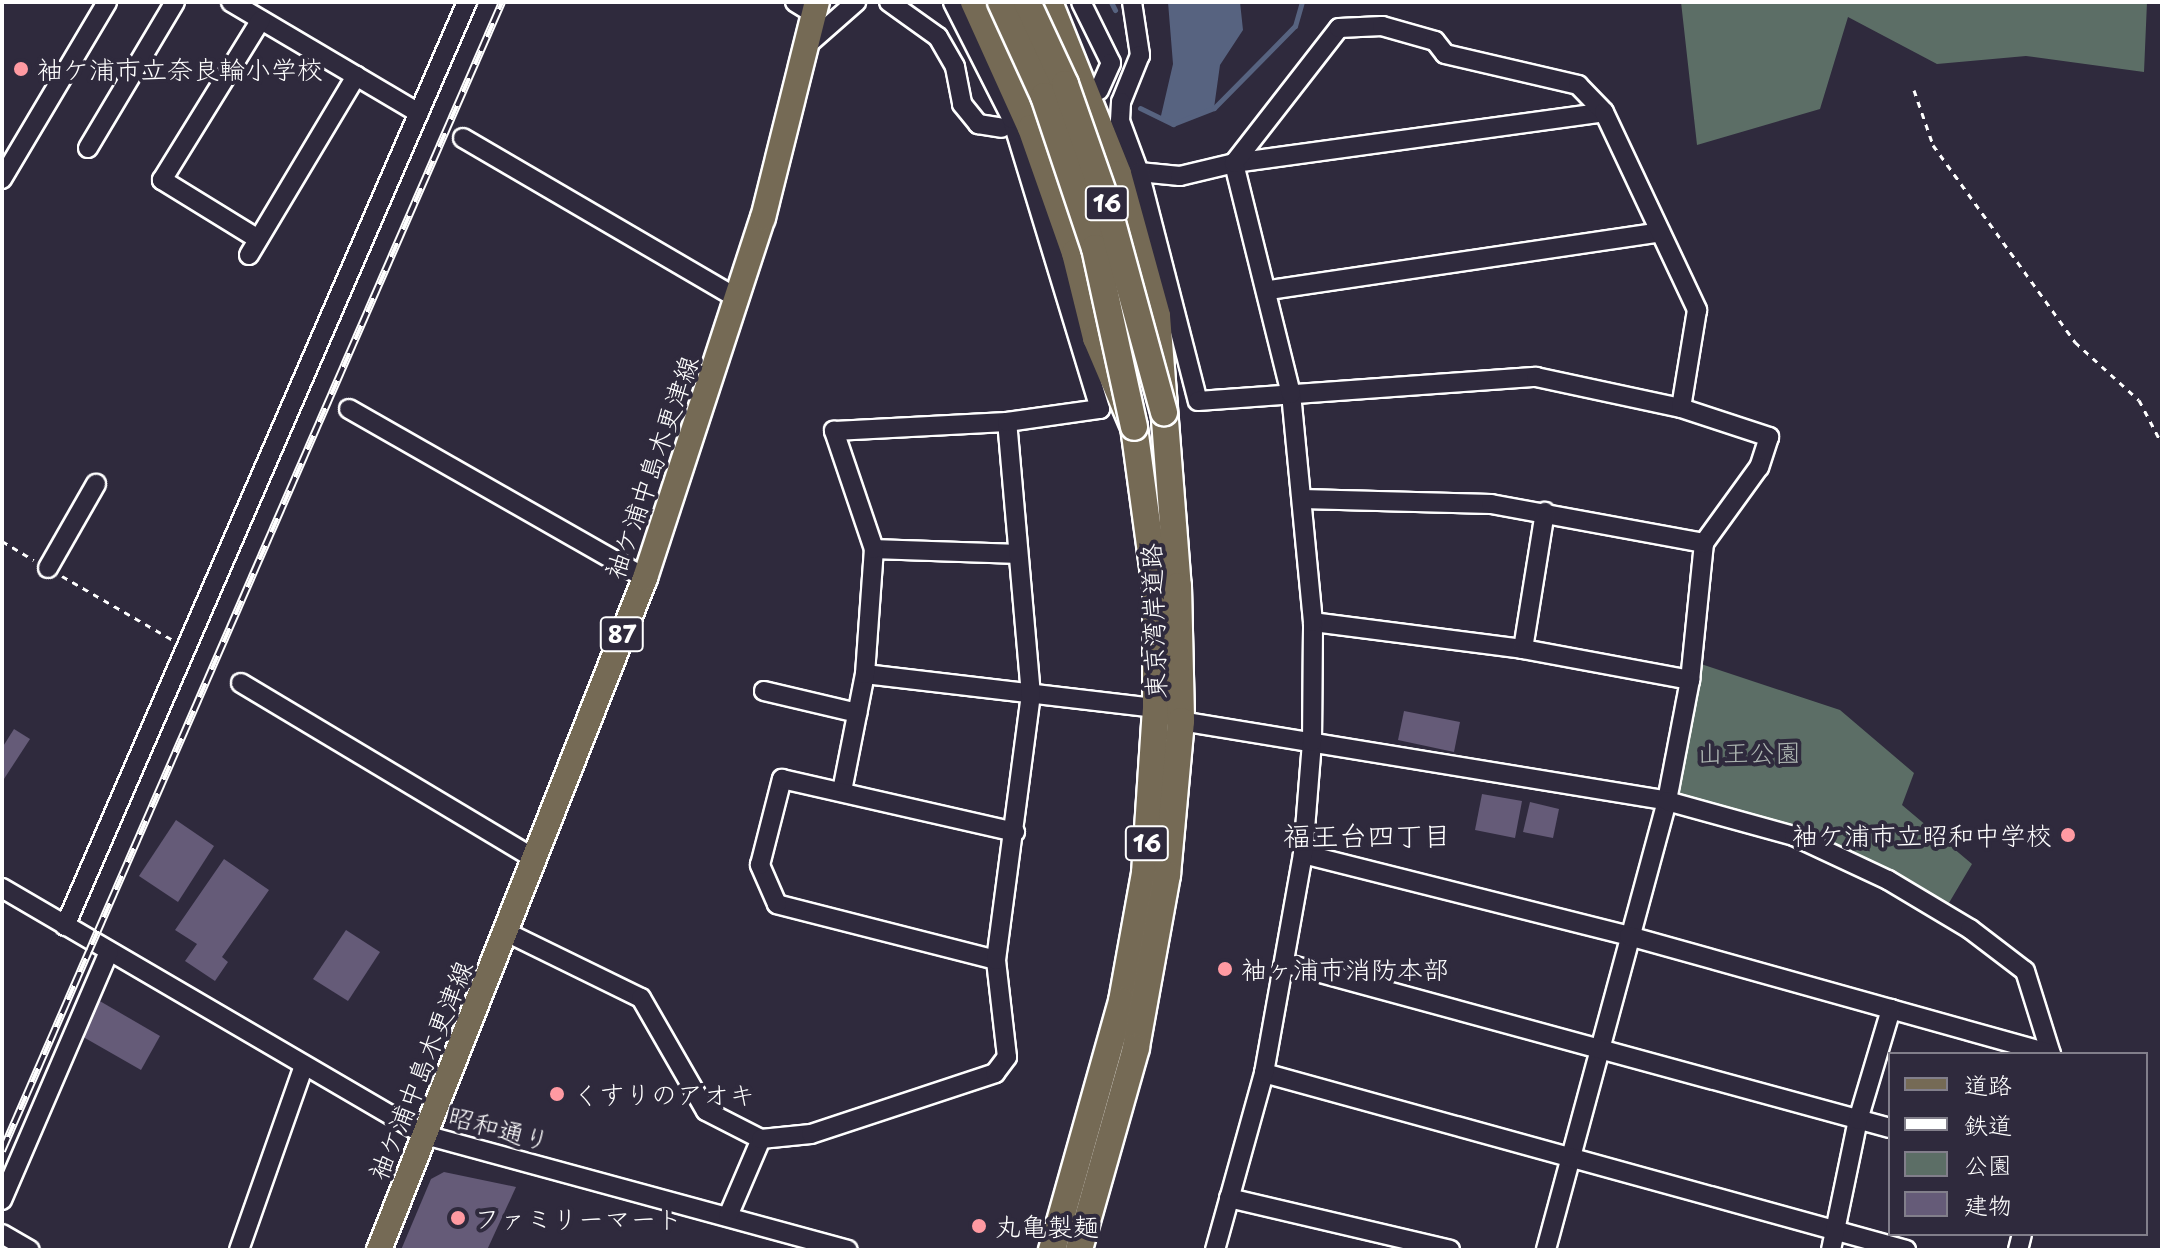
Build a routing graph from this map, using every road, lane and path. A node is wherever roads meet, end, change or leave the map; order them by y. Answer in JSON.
{"nodes":[{"id":1,"x":107,"y":2,"type":"edge"},
{"id":2,"x":175,"y":2,"type":"edge"},
{"id":3,"x":231,"y":2,"type":"edge"},
{"id":4,"x":467,"y":2,"type":"edge"},
{"id":5,"x":856,"y":2,"type":"edge"},
{"id":6,"x":889,"y":2,"type":"edge"},
{"id":7,"x":953,"y":2,"type":"edge"},
{"id":8,"x":974,"y":2,"type":"edge"},
{"id":9,"x":1001,"y":2,"type":"edge"},
{"id":10,"x":1027,"y":2,"type":"edge"},
{"id":11,"x":1049,"y":2,"type":"edge"},
{"id":12,"x":1081,"y":2,"type":"edge"},
{"id":13,"x":1132,"y":2,"type":"edge"},
{"id":14,"x":809,"y":6,"type":"edge"},
{"id":15,"x":261,"y":20,"type":"junction"},
{"id":16,"x":806,"y":46,"type":"junction"},
{"id":17,"x":356,"y":76,"type":"junction"},
{"id":18,"x":1099,"y":90,"type":"dead end"},
{"id":19,"x":1914,"y":90,"type":"dead end"},
{"id":20,"x":1604,"y":112,"type":"junction"},
{"id":21,"x":419,"y":113,"type":"junction"},
{"id":22,"x":1002,"y":128,"type":"dead end"},
{"id":23,"x":463,"y":138,"type":"dead end"},
{"id":24,"x":88,"y":148,"type":"dead end"},
{"id":25,"x":1234,"y":163,"type":"junction"},
{"id":26,"x":1139,"y":172,"type":"junction"},
{"id":27,"x":2,"y":179,"type":"edge"},
{"id":28,"x":1660,"y":232,"type":"junction"},
{"id":29,"x":1269,"y":290,"type":"junction"},
{"id":30,"x":737,"y":298,"type":"junction"},
{"id":31,"x":1291,"y":394,"type":"junction"},
{"id":32,"x":1681,"y":408,"type":"junction"},
{"id":33,"x":349,"y":409,"type":"dead end"},
{"id":34,"x":1164,"y":412,"type":"junction"},
{"id":35,"x":1007,"y":422,"type":"junction"},
{"id":36,"x":1134,"y":427,"type":"junction"},
{"id":37,"x":2162,"y":444,"type":"edge"},
{"id":38,"x":96,"y":484,"type":"dead end"},
{"id":39,"x":1302,"y":499,"type":"junction"},
{"id":40,"x":1545,"y":512,"type":"junction"},
{"id":41,"x":2,"y":541,"type":"edge"},
{"id":42,"x":1704,"y":543,"type":"junction"},
{"id":43,"x":874,"y":549,"type":"junction"},
{"id":44,"x":1018,"y":554,"type":"junction"},
{"id":45,"x":48,"y":568,"type":"junction"},
{"id":46,"x":645,"y":578,"type":"junction"},
{"id":47,"x":1313,"y":622,"type":"junction"},
{"id":48,"x":183,"y":646,"type":"junction"},
{"id":49,"x":1523,"y":649,"type":"junction"},
{"id":50,"x":865,"y":674,"type":"junction"},
{"id":51,"x":1690,"y":680,"type":"junction"},
{"id":52,"x":241,"y":683,"type":"dead end"},
{"id":53,"x":764,"y":691,"type":"dead end"},
{"id":54,"x":1031,"y":695,"type":"junction"},
{"id":55,"x":1156,"y":708,"type":"junction"},
{"id":56,"x":857,"y":713,"type":"junction"},
{"id":57,"x":1181,"y":721,"type":"junction"},
{"id":58,"x":1312,"y":742,"type":"junction"},
{"id":59,"x":842,"y":791,"type":"junction"},
{"id":60,"x":1667,"y":801,"type":"junction"},
{"id":61,"x":1015,"y":832,"type":"junction"},
{"id":62,"x":1303,"y":854,"type":"junction"},
{"id":63,"x":532,"y":857,"type":"junction"},
{"id":64,"x":2,"y":888,"type":"edge"},
{"id":65,"x":65,"y":926,"type":"junction"},
{"id":66,"x":506,"y":932,"type":"junction"},
{"id":67,"x":1629,"y":936,"type":"junction"},
{"id":68,"x":109,"y":952,"type":"junction"},
{"id":69,"x":996,"y":960,"type":"junction"},
{"id":70,"x":1284,"y":963,"type":"junction"},
{"id":71,"x":1891,"y":1009,"type":"junction"},
{"id":72,"x":1599,"y":1048,"type":"junction"},
{"id":73,"x":2044,"y":1052,"type":"edge"},
{"id":74,"x":2050,"y":1052,"type":"edge"},
{"id":75,"x":304,"y":1065,"type":"junction"},
{"id":76,"x":1264,"y":1073,"type":"junction"},
{"id":77,"x":1858,"y":1120,"type":"junction"},
{"id":78,"x":1888,"y":1128,"type":"edge"},
{"id":79,"x":425,"y":1135,"type":"junction"},
{"id":80,"x":761,"y":1139,"type":"junction"},
{"id":81,"x":1570,"y":1158,"type":"junction"},
{"id":82,"x":1229,"y":1198,"type":"junction"},
{"id":83,"x":2,"y":1200,"type":"edge"},
{"id":84,"x":728,"y":1216,"type":"junction"},
{"id":85,"x":2,"y":1234,"type":"edge"},
{"id":86,"x":1833,"y":1241,"type":"edge"},
{"id":87,"x":30,"y":1250,"type":"edge"},
{"id":88,"x":239,"y":1250,"type":"edge"},
{"id":89,"x":379,"y":1250,"type":"edge"},
{"id":90,"x":848,"y":1250,"type":"edge"},
{"id":91,"x":1052,"y":1250,"type":"edge"},
{"id":92,"x":1079,"y":1250,"type":"edge"},
{"id":93,"x":1215,"y":1250,"type":"edge"},
{"id":94,"x":1450,"y":1250,"type":"edge"},
{"id":95,"x":1546,"y":1250,"type":"edge"},
{"id":96,"x":1906,"y":1250,"type":"edge"}],
"edges":[{"from":1,"to":27,"type":"street"},
{"from":2,"to":24,"type":"street"},
{"from":3,"to":15,"type":"street"},
{"from":4,"to":21,"type":"street"},
{"from":5,"to":16,"type":"street"},
{"from":6,"to":22,"type":"street"},
{"from":7,"to":35,"type":"street"},
{"from":8,"to":36,"type":"highway","number":"16"},
{"from":9,"to":36,"type":"highway","name":"東京湾岸道路","number":"16","bridge":true},
{"from":10,"to":34,"type":"highway","name":"東京湾岸道路","number":"16","bridge":true},
{"from":11,"to":34,"type":"highway","number":"16"},
{"from":12,"to":18,"type":"street"},
{"from":13,"to":26,"type":"street"},
{"from":14,"to":16,"type":"main road","name":"袖ケ浦中島木更津線","number":"87"},
{"from":15,"to":17,"type":"street"},
{"from":15,"to":17,"type":"street"},
{"from":16,"to":30,"type":"main road","name":"袖ケ浦中島木更津線","number":"87"},
{"from":17,"to":21,"type":"street"},
{"from":19,"to":37,"type":"path"},
{"from":20,"to":25,"type":"street"},
{"from":20,"to":25,"type":"street"},
{"from":20,"to":28,"type":"street"},
{"from":21,"to":48,"type":"street"},
{"from":23,"to":30,"type":"street"},
{"from":25,"to":26,"type":"street"},
{"from":25,"to":29,"type":"street"},
{"from":26,"to":31,"type":"street"},
{"from":28,"to":29,"type":"street"},
{"from":28,"to":32,"type":"street"},
{"from":29,"to":31,"type":"street"},
{"from":30,"to":46,"type":"main road","name":"袖ケ浦中島木更津線","number":"87"},
{"from":31,"to":32,"type":"street"},
{"from":31,"to":39,"type":"street"},
{"from":32,"to":42,"type":"street"},
{"from":33,"to":46,"type":"street"},
{"from":34,"to":57,"type":"highway","name":"東京湾岸道路","number":"16"},
{"from":35,"to":43,"type":"street"},
{"from":35,"to":44,"type":"street"},
{"from":36,"to":55,"type":"highway","name":"東京湾岸道路","number":"16"},
{"from":38,"to":45,"type":"street"},
{"from":39,"to":40,"type":"street"},
{"from":39,"to":47,"type":"street"},
{"from":40,"to":42,"type":"street"},
{"from":40,"to":49,"type":"street"},
{"from":41,"to":45,"type":"path"},
{"from":42,"to":51,"type":"street"},
{"from":43,"to":44,"type":"street"},
{"from":43,"to":50,"type":"street"},
{"from":44,"to":54,"type":"street"},
{"from":45,"to":48,"type":"path"},
{"from":46,"to":63,"type":"main road","name":"袖ケ浦中島木更津線","number":"87"},
{"from":47,"to":49,"type":"street"},
{"from":47,"to":58,"type":"street"},
{"from":48,"to":65,"type":"street"},
{"from":49,"to":51,"type":"street"},
{"from":50,"to":54,"type":"street"},
{"from":50,"to":56,"type":"street"},
{"from":51,"to":60,"type":"street"},
{"from":52,"to":63,"type":"street"},
{"from":53,"to":56,"type":"street"},
{"from":54,"to":55,"type":"street"},
{"from":54,"to":61,"type":"street"},
{"from":55,"to":91,"type":"highway","name":"東京湾岸道路","number":"16"},
{"from":56,"to":59,"type":"street"},
{"from":57,"to":58,"type":"street"},
{"from":57,"to":92,"type":"highway","name":"東京湾岸道路","number":"16"},
{"from":58,"to":60,"type":"street"},
{"from":58,"to":62,"type":"street"},
{"from":59,"to":61,"type":"street"},
{"from":59,"to":69,"type":"street"},
{"from":60,"to":67,"type":"street"},
{"from":60,"to":74,"type":"street"},
{"from":61,"to":69,"type":"street"},
{"from":62,"to":67,"type":"street"},
{"from":62,"to":70,"type":"street"},
{"from":63,"to":66,"type":"main road","name":"袖ケ浦中島木更津線","number":"87"},
{"from":64,"to":65,"type":"street","name":"昭和通り"},
{"from":65,"to":68,"type":"street","name":"昭和通り"},
{"from":66,"to":79,"type":"main road","name":"袖ケ浦中島木更津線","number":"87"},
{"from":66,"to":80,"type":"street"},
{"from":67,"to":71,"type":"street"},
{"from":67,"to":72,"type":"street"},
{"from":68,"to":75,"type":"street","name":"昭和通り"},
{"from":68,"to":83,"type":"street"},
{"from":69,"to":80,"type":"street"},
{"from":70,"to":72,"type":"street"},
{"from":70,"to":76,"type":"street"},
{"from":71,"to":73,"type":"street"},
{"from":71,"to":77,"type":"street"},
{"from":72,"to":77,"type":"street"},
{"from":72,"to":81,"type":"street"},
{"from":75,"to":79,"type":"street","name":"昭和通り"},
{"from":75,"to":88,"type":"street"},
{"from":76,"to":81,"type":"street"},
{"from":76,"to":82,"type":"street"},
{"from":77,"to":78,"type":"street"},
{"from":77,"to":86,"type":"street"},
{"from":79,"to":84,"type":"street","name":"昭和通り"},
{"from":79,"to":89,"type":"main road","name":"袖ケ浦中島木更津線","number":"87"},
{"from":80,"to":84,"type":"street"},
{"from":81,"to":86,"type":"street"},
{"from":81,"to":95,"type":"street"},
{"from":82,"to":93,"type":"street"},
{"from":82,"to":94,"type":"street"},
{"from":84,"to":90,"type":"street","name":"昭和通り"},
{"from":85,"to":87,"type":"street"},
{"from":86,"to":96,"type":"street"}]}
